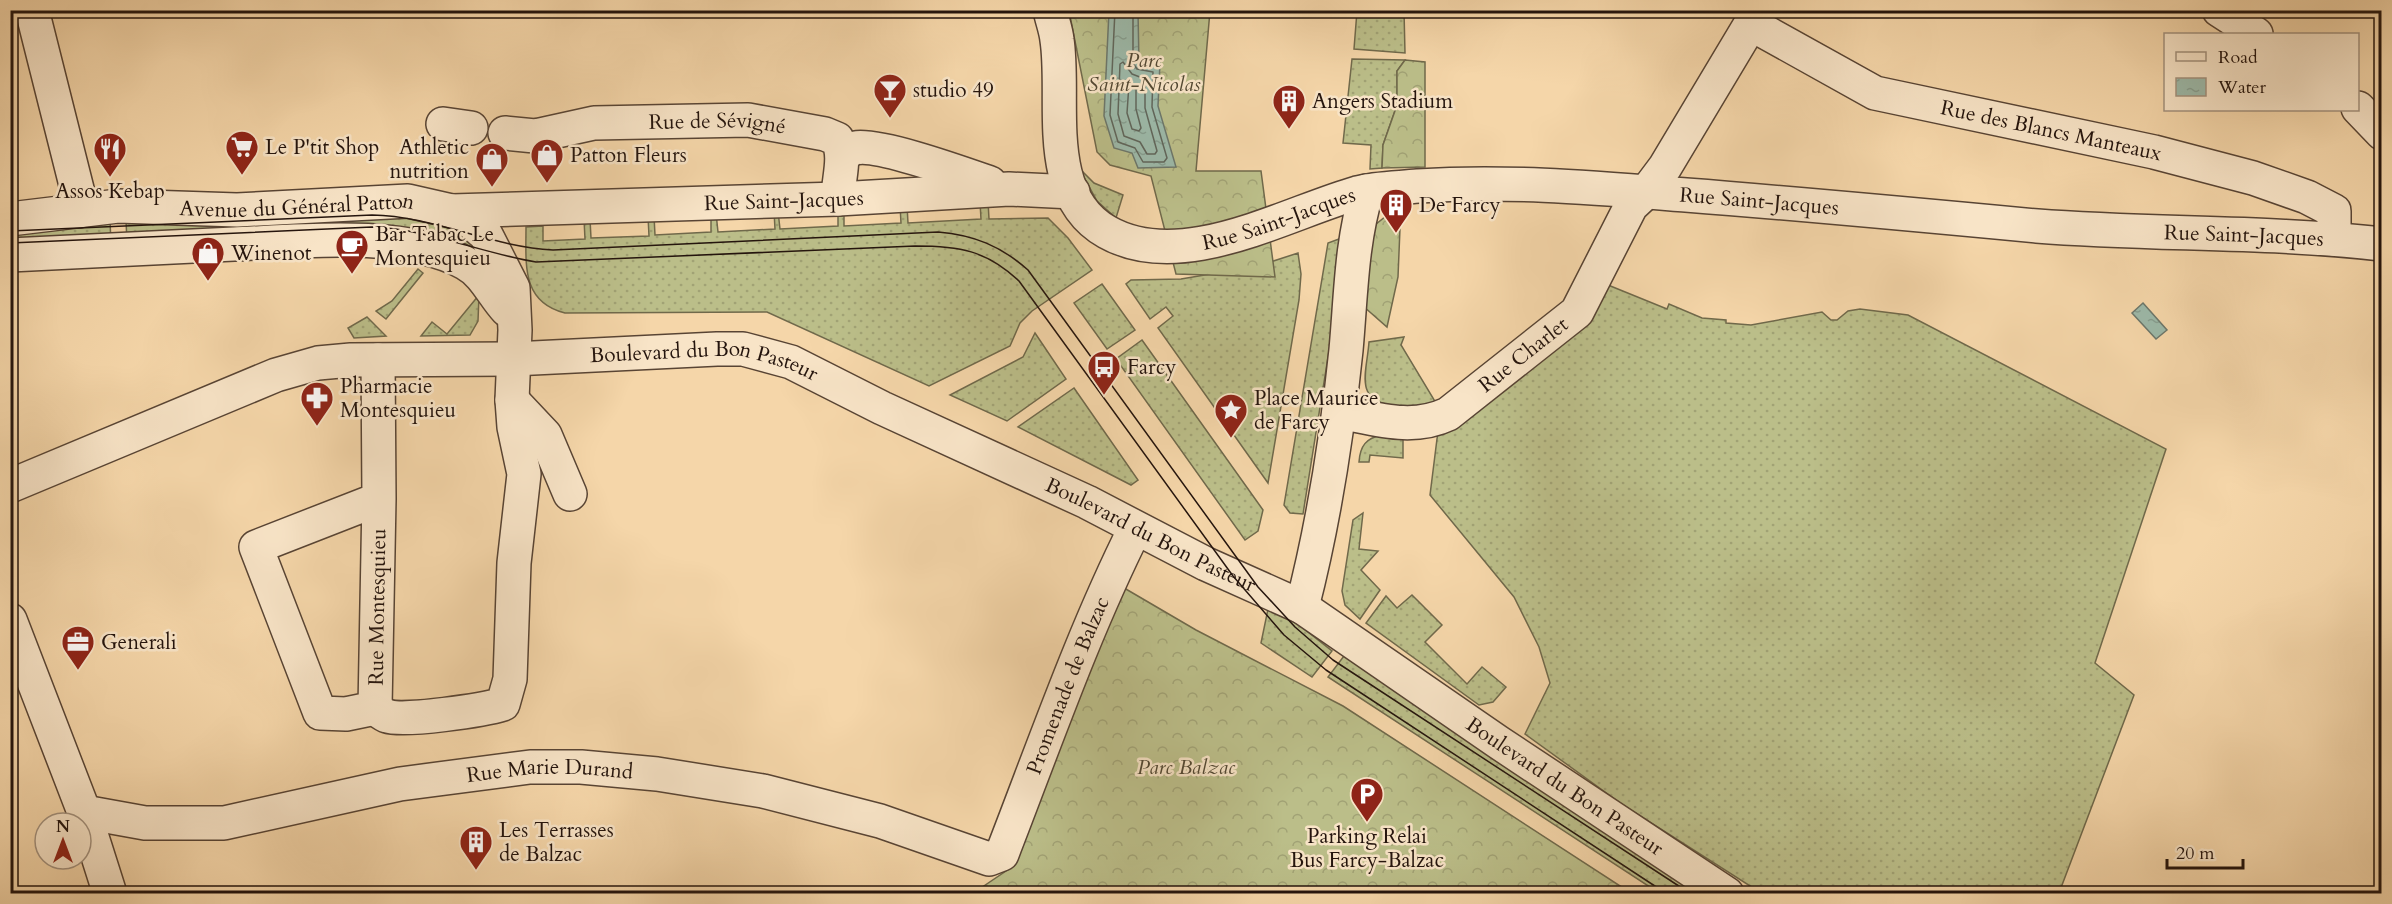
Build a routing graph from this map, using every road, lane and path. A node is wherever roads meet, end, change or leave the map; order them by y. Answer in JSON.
{"nodes":[{"id":1,"x":32,"y":10,"type":"edge"},
{"id":2,"x":1050,"y":10,"type":"edge"},
{"id":3,"x":2218,"y":10,"type":"edge"},
{"id":4,"x":1755,"y":17,"type":"edge"},
{"id":5,"x":2254,"y":33,"type":"edge"},
{"id":6,"x":2359,"y":109,"type":"edge"},
{"id":7,"x":2382,"y":133,"type":"edge"},
{"id":8,"x":520,"y":135,"type":"dead end"},
{"id":9,"x":843,"y":155,"type":"junction"},
{"id":10,"x":1010,"y":189,"type":"junction"},
{"id":11,"x":1366,"y":191,"type":"junction"},
{"id":12,"x":1647,"y":191,"type":"junction"},
{"id":13,"x":1073,"y":192,"type":"junction"},
{"id":14,"x":838,"y":199,"type":"junction"},
{"id":15,"x":519,"y":208,"type":"junction"},
{"id":16,"x":78,"y":211,"type":"junction"},
{"id":17,"x":452,"y":211,"type":"junction"},
{"id":18,"x":10,"y":219,"type":"edge"},
{"id":19,"x":486,"y":235,"type":"junction"},
{"id":20,"x":2334,"y":239,"type":"junction"},
{"id":21,"x":2382,"y":244,"type":"edge"},
{"id":22,"x":10,"y":255,"type":"edge"},
{"id":23,"x":514,"y":318,"type":"junction"},
{"id":24,"x":513,"y":359,"type":"junction"},
{"id":25,"x":378,"y":360,"type":"junction"},
{"id":26,"x":512,"y":400,"type":"junction"},
{"id":27,"x":1339,"y":412,"type":"junction"},
{"id":28,"x":10,"y":486,"type":"edge"},
{"id":29,"x":570,"y":494,"type":"dead end"},
{"id":30,"x":379,"y":499,"type":"junction"},
{"id":31,"x":1135,"y":529,"type":"junction"},
{"id":32,"x":1302,"y":607,"type":"junction"},
{"id":33,"x":10,"y":620,"type":"edge"},
{"id":34,"x":375,"y":708,"type":"junction"},
{"id":35,"x":84,"y":811,"type":"edge"},
{"id":36,"x":93,"y":814,"type":"edge"},
{"id":37,"x":93,"y":840,"type":"edge"},
{"id":38,"x":1005,"y":846,"type":"joint"},
{"id":39,"x":110,"y":894,"type":"edge"},
{"id":40,"x":1727,"y":894,"type":"edge"}],
"edges":[{"from":1,"to":16,"type":"street"},
{"from":2,"to":13,"type":"street"},
{"from":3,"to":5,"type":"street"},
{"from":4,"to":12,"type":"street","name":"Rue Charlet"},
{"from":4,"to":20,"type":"street","name":"Rue des Blancs Manteaux"},
{"from":6,"to":7,"type":"street"},
{"from":8,"to":9,"type":"street","name":"Rue de Sévigné"},
{"from":9,"to":10,"type":"street"},
{"from":9,"to":14,"type":"street"},
{"from":10,"to":13,"type":"street","name":"Rue Saint-Jacques"},
{"from":10,"to":14,"type":"street","name":"Rue Saint-Jacques"},
{"from":11,"to":12,"type":"street","name":"Rue Saint-Jacques"},
{"from":11,"to":13,"type":"street","name":"Rue Saint-Jacques"},
{"from":11,"to":27,"type":"street"},
{"from":12,"to":20,"type":"street","name":"Rue Saint-Jacques"},
{"from":12,"to":27,"type":"street","name":"Rue Charlet"},
{"from":14,"to":15,"type":"street","name":"Rue Saint-Jacques"},
{"from":15,"to":17,"type":"street","name":"Rue Saint-Jacques"},
{"from":15,"to":19,"type":"street"},
{"from":16,"to":17,"type":"street","name":"Avenue du Général Patton"},
{"from":16,"to":18,"type":"street","name":"Avenue du Général Patton"},
{"from":17,"to":19,"type":"street","name":"Avenue du Général Patton"},
{"from":19,"to":23,"type":"street","name":"Avenue du Général Patton"},
{"from":20,"to":21,"type":"street","name":"Rue Saint-Jacques"},
{"from":22,"to":23,"type":"street","name":"Avenue du Général Patton"},
{"from":23,"to":24,"type":"street","name":"Avenue du Général Patton"},
{"from":24,"to":25,"type":"street"},
{"from":24,"to":26,"type":"street","name":"Avenue du Général Patton"},
{"from":24,"to":31,"type":"street","name":"Boulevard du Bon Pasteur"},
{"from":25,"to":28,"type":"street"},
{"from":25,"to":30,"type":"street","name":"Rue Montesquieu"},
{"from":26,"to":29,"type":"street"},
{"from":26,"to":34,"type":"street","name":"Avenue du Général Patton"},
{"from":27,"to":32,"type":"street"},
{"from":30,"to":34,"type":"street","name":"Rue Montesquieu"},
{"from":30,"to":34,"type":"street","name":"Rue Montesquieu"},
{"from":31,"to":32,"type":"street","name":"Boulevard du Bon Pasteur"},
{"from":31,"to":38,"type":"street","name":"Promenade de Balzac"},
{"from":32,"to":40,"type":"street","name":"Boulevard du Bon Pasteur"},
{"from":33,"to":35,"type":"street"},
{"from":36,"to":38,"type":"street","name":"Rue Marie Durand"},
{"from":37,"to":39,"type":"street"}]}
